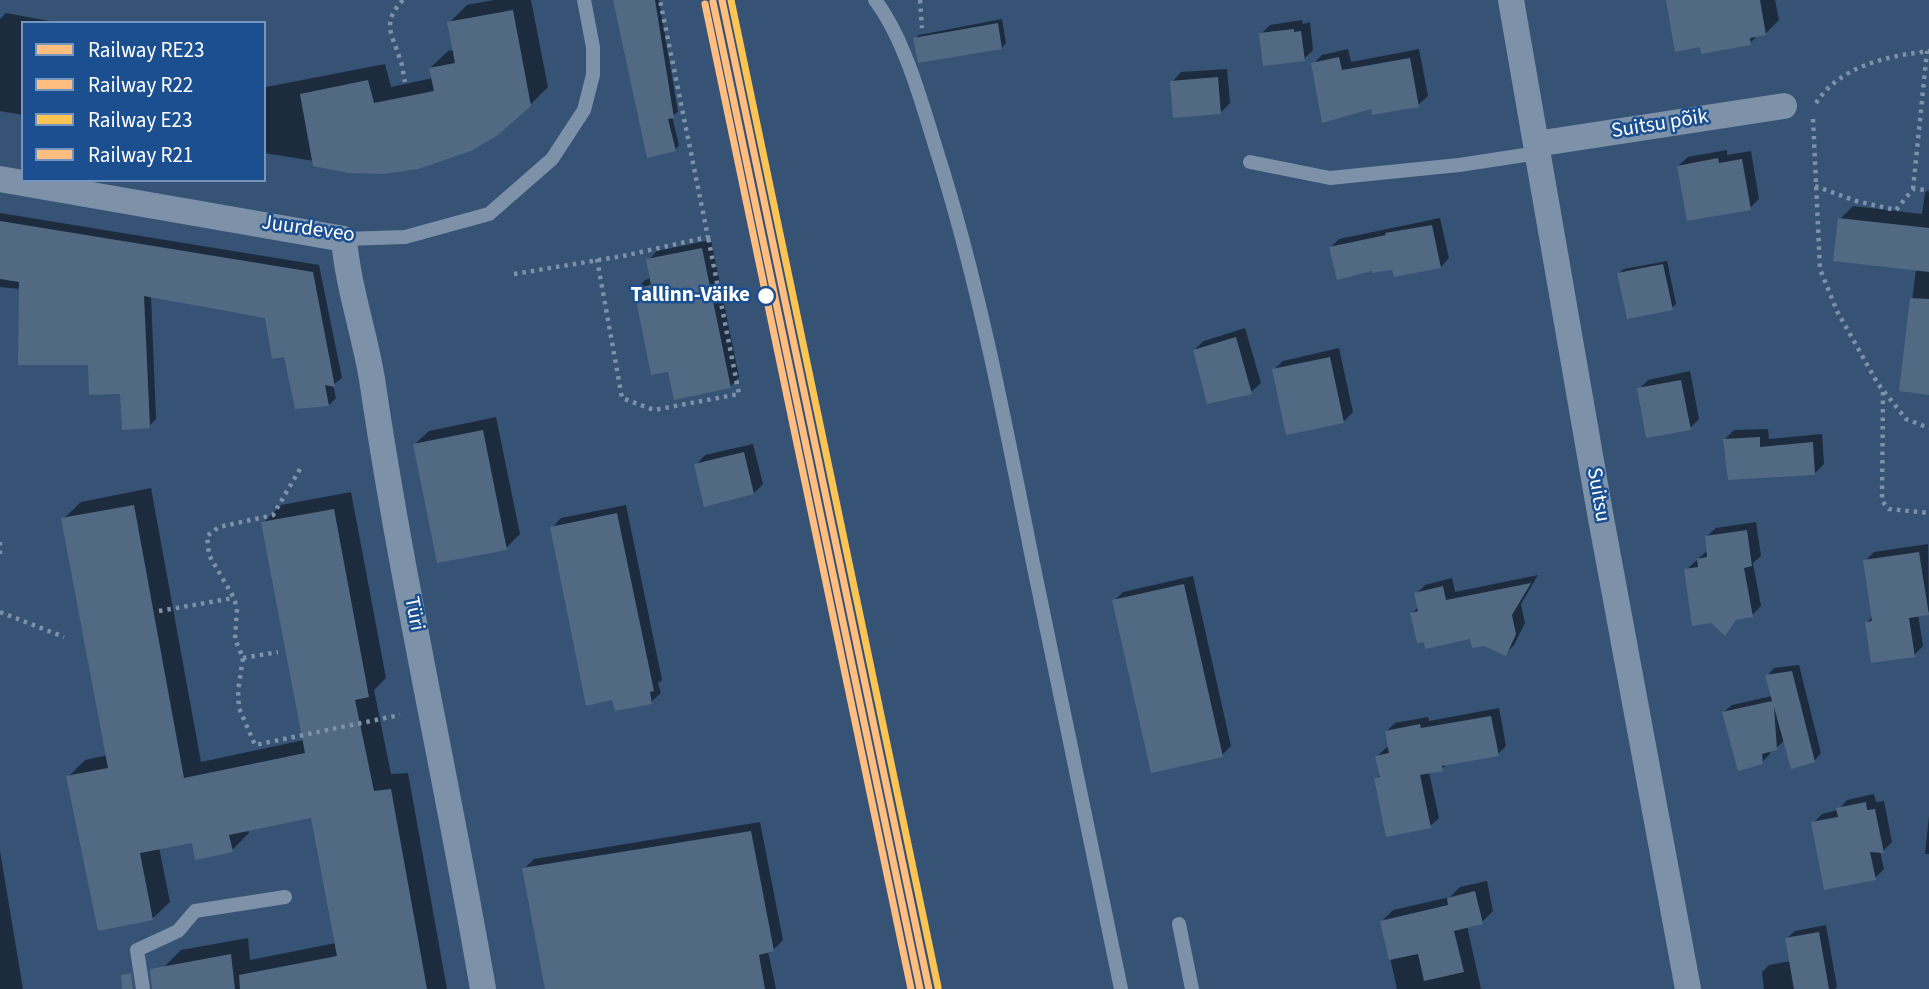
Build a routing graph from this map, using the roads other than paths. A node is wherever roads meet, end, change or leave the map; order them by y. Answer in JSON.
{"nodes":[{"id":1,"x":584,"y":0,"type":"edge"},
{"id":2,"x":875,"y":0,"type":"edge"},
{"id":3,"x":1511,"y":0,"type":"edge"},
{"id":4,"x":1784,"y":106,"type":"dead end"},
{"id":5,"x":1537,"y":148,"type":"junction"},
{"id":6,"x":1250,"y":162,"type":"dead end"},
{"id":7,"x":0,"y":179,"type":"edge"},
{"id":8,"x":345,"y":239,"type":"junction"},
{"id":9,"x":285,"y":897,"type":"dead end"},
{"id":10,"x":1179,"y":924,"type":"dead end"},
{"id":11,"x":143,"y":989,"type":"edge"},
{"id":12,"x":483,"y":989,"type":"edge"},
{"id":13,"x":1121,"y":989,"type":"edge"},
{"id":14,"x":1192,"y":989,"type":"edge"},
{"id":15,"x":1688,"y":989,"type":"edge"}],
"edges":[{"from":1,"to":8,"type":"lane","name":"Juurdeveo"},
{"from":2,"to":13,"type":"lane"},
{"from":3,"to":5,"type":"street","name":"Suitsu"},
{"from":4,"to":5,"type":"street","name":"Suitsu põik"},
{"from":5,"to":6,"type":"lane"},
{"from":5,"to":15,"type":"street","name":"Suitsu"},
{"from":7,"to":8,"type":"street","name":"Juurdeveo"},
{"from":8,"to":12,"type":"street","name":"Türi"},
{"from":9,"to":11,"type":"lane"},
{"from":10,"to":14,"type":"lane"}]}
